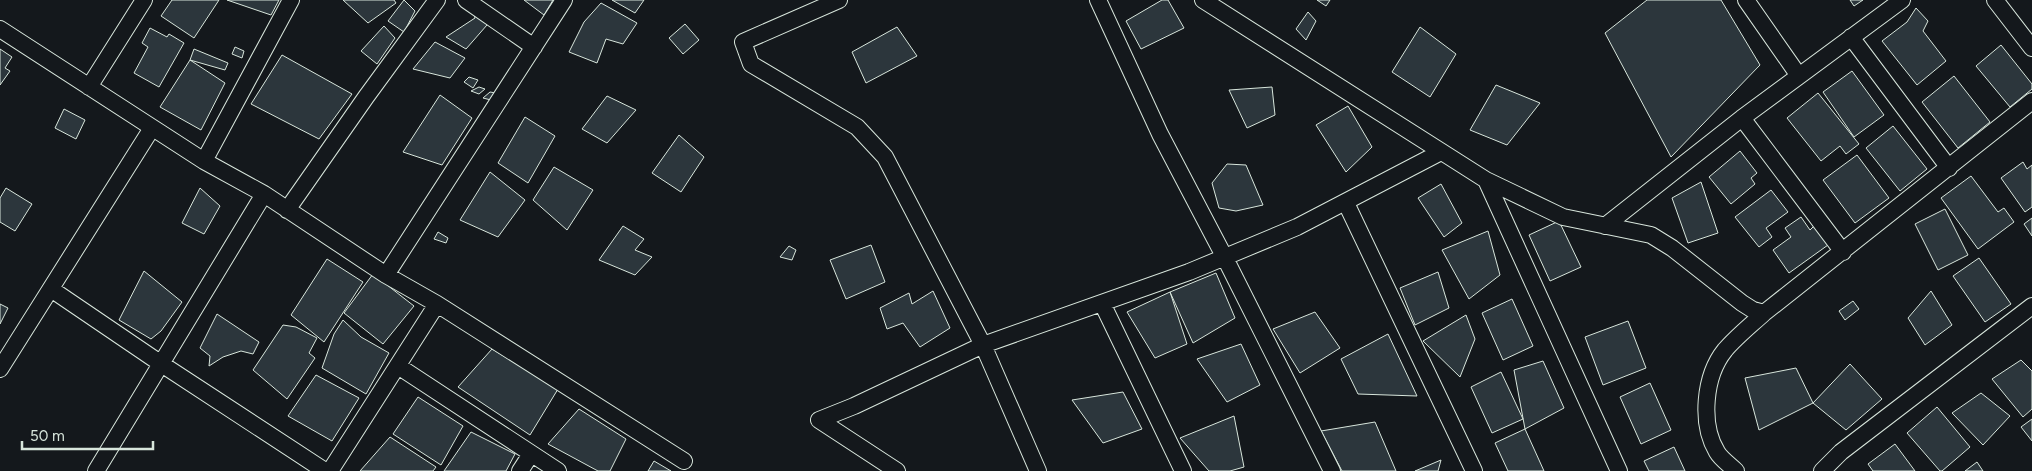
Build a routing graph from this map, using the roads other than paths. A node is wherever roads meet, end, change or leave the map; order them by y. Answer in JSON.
{"nodes":[{"id":1,"x":144,"y":0,"type":"edge"},
{"id":2,"x":291,"y":0,"type":"edge"},
{"id":3,"x":437,"y":0,"type":"edge"},
{"id":4,"x":466,"y":0,"type":"edge"},
{"id":5,"x":564,"y":0,"type":"edge"},
{"id":6,"x":839,"y":0,"type":"edge"},
{"id":7,"x":1098,"y":0,"type":"edge"},
{"id":8,"x":1203,"y":0,"type":"edge"},
{"id":9,"x":1746,"y":0,"type":"edge"},
{"id":10,"x":1902,"y":0,"type":"edge"},
{"id":11,"x":1995,"y":0,"type":"edge"},
{"id":12,"x":0,"y":29,"type":"edge"},
{"id":13,"x":1851,"y":38,"type":"junction"},
{"id":14,"x":534,"y":47,"type":"junction"},
{"id":15,"x":2032,"y":48,"type":"edge"},
{"id":16,"x":1799,"y":76,"type":"junction"},
{"id":17,"x":89,"y":87,"type":"junction"},
{"id":18,"x":2032,"y":101,"type":"edge"},
{"id":19,"x":1742,"y":118,"type":"junction"},
{"id":20,"x":152,"y":128,"type":"junction"},
{"id":21,"x":1441,"y":152,"type":"junction"},
{"id":22,"x":204,"y":162,"type":"junction"},
{"id":23,"x":1949,"y":168,"type":"junction"},
{"id":24,"x":1486,"y":180,"type":"junction"},
{"id":25,"x":264,"y":194,"type":"junction"},
{"id":26,"x":1346,"y":203,"type":"junction"},
{"id":27,"x":287,"y":210,"type":"junction"},
{"id":28,"x":1605,"y":226,"type":"junction"},
{"id":29,"x":1843,"y":252,"type":"junction"},
{"id":30,"x":1225,"y":258,"type":"junction"},
{"id":31,"x":386,"y":275,"type":"junction"},
{"id":32,"x":51,"y":289,"type":"junction"},
{"id":33,"x":1102,"y":303,"type":"junction"},
{"id":34,"x":437,"y":304,"type":"junction"},
{"id":35,"x":2032,"y":306,"type":"edge"},
{"id":36,"x":1764,"y":313,"type":"junction"},
{"id":37,"x":983,"y":345,"type":"junction"},
{"id":38,"x":160,"y":363,"type":"junction"},
{"id":39,"x":398,"y":366,"type":"junction"},
{"id":40,"x":0,"y":369,"type":"edge"},
{"id":41,"x":531,"y":454,"type":"junction"},
{"id":42,"x":684,"y":461,"type":"dead end"},
{"id":43,"x":96,"y":471,"type":"edge"},
{"id":44,"x":326,"y":471,"type":"edge"},
{"id":45,"x":330,"y":471,"type":"edge"},
{"id":46,"x":520,"y":471,"type":"edge"},
{"id":47,"x":558,"y":471,"type":"edge"},
{"id":48,"x":897,"y":471,"type":"edge"},
{"id":49,"x":1038,"y":471,"type":"edge"},
{"id":50,"x":1182,"y":471,"type":"edge"},
{"id":51,"x":1332,"y":471,"type":"edge"},
{"id":52,"x":1474,"y":471,"type":"edge"},
{"id":53,"x":1619,"y":471,"type":"edge"},
{"id":54,"x":1736,"y":471,"type":"edge"},
{"id":55,"x":1822,"y":471,"type":"edge"}],
"edges":[{"from":1,"to":17,"type":"street"},
{"from":2,"to":22,"type":"street"},
{"from":3,"to":27,"type":"street"},
{"from":4,"to":14,"type":"street"},
{"from":5,"to":14,"type":"street"},
{"from":6,"to":37,"type":"street"},
{"from":7,"to":30,"type":"street"},
{"from":8,"to":21,"type":"street"},
{"from":9,"to":16,"type":"street"},
{"from":10,"to":13,"type":"street"},
{"from":11,"to":15,"type":"street"},
{"from":12,"to":17,"type":"street"},
{"from":13,"to":16,"type":"street"},
{"from":13,"to":23,"type":"street"},
{"from":14,"to":31,"type":"street"},
{"from":16,"to":19,"type":"street"},
{"from":17,"to":20,"type":"street"},
{"from":18,"to":23,"type":"street"},
{"from":19,"to":28,"type":"street"},
{"from":19,"to":29,"type":"street"},
{"from":20,"to":22,"type":"street"},
{"from":20,"to":32,"type":"street"},
{"from":21,"to":24,"type":"street"},
{"from":21,"to":26,"type":"street"},
{"from":22,"to":25,"type":"street"},
{"from":23,"to":29,"type":"street"},
{"from":24,"to":28,"type":"street"},
{"from":24,"to":53,"type":"street"},
{"from":25,"to":27,"type":"street"},
{"from":25,"to":38,"type":"street"},
{"from":26,"to":30,"type":"street"},
{"from":26,"to":52,"type":"street"},
{"from":27,"to":31,"type":"street"},
{"from":28,"to":36,"type":"street"},
{"from":29,"to":36,"type":"street"},
{"from":30,"to":33,"type":"street"},
{"from":30,"to":51,"type":"street"},
{"from":31,"to":34,"type":"street"},
{"from":32,"to":38,"type":"street"},
{"from":32,"to":40,"type":"street"},
{"from":33,"to":37,"type":"street"},
{"from":33,"to":50,"type":"street"},
{"from":34,"to":39,"type":"street"},
{"from":34,"to":42,"type":"street"},
{"from":35,"to":55,"type":"street"},
{"from":36,"to":54,"type":"street"},
{"from":37,"to":48,"type":"street"},
{"from":37,"to":49,"type":"street"},
{"from":38,"to":43,"type":"street"},
{"from":38,"to":44,"type":"street"},
{"from":39,"to":41,"type":"street"},
{"from":39,"to":45,"type":"street"},
{"from":41,"to":46,"type":"street"},
{"from":41,"to":47,"type":"street"}]}
